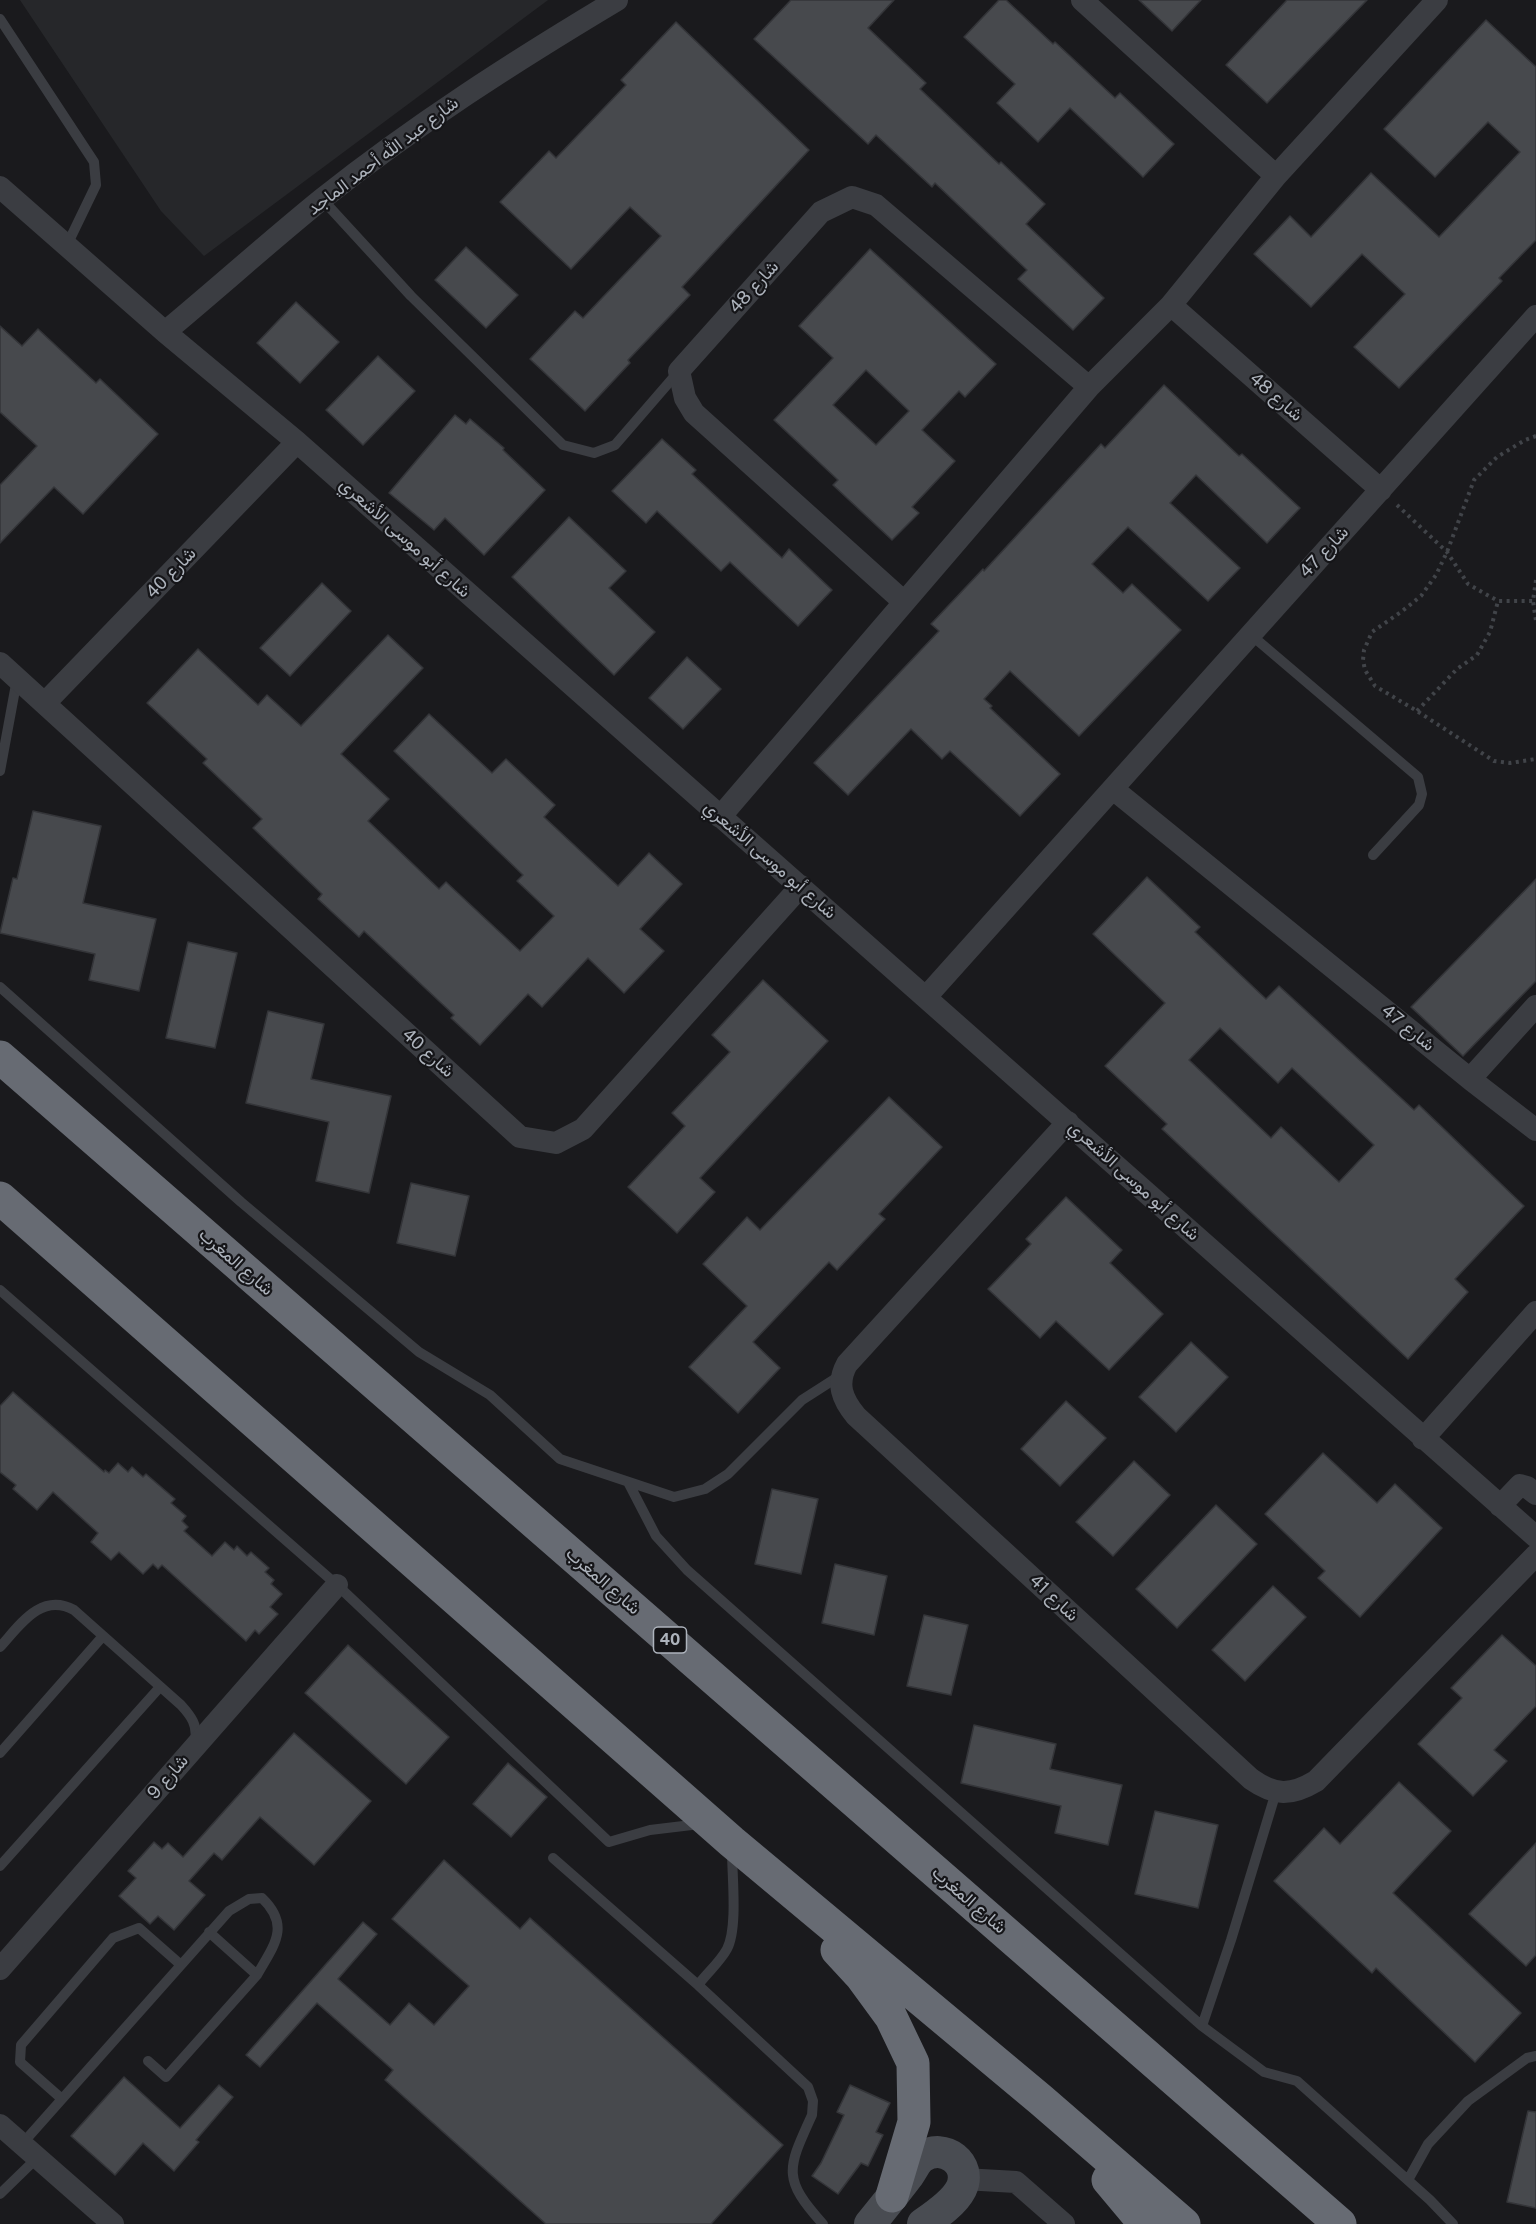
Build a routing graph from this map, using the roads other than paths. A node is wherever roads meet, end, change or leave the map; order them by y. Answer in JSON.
{"nodes":[{"id":1,"x":617,"y":0,"type":"edge"},
{"id":2,"x":1082,"y":0,"type":"edge"},
{"id":3,"x":1437,"y":0,"type":"edge"},
{"id":4,"x":0,"y":19,"type":"edge"},
{"id":5,"x":1276,"y":176,"type":"junction"},
{"id":6,"x":0,"y":187,"type":"edge"},
{"id":7,"x":322,"y":199,"type":"junction"},
{"id":8,"x":67,"y":245,"type":"junction"},
{"id":9,"x":1171,"y":304,"type":"junction"},
{"id":10,"x":1536,"y":316,"type":"edge"},
{"id":11,"x":165,"y":332,"type":"junction"},
{"id":12,"x":679,"y":371,"type":"junction"},
{"id":13,"x":1089,"y":387,"type":"junction"},
{"id":14,"x":297,"y":442,"type":"junction"},
{"id":15,"x":1382,"y":490,"type":"junction"},
{"id":16,"x":904,"y":602,"type":"junction"},
{"id":17,"x":1250,"y":633,"type":"junction"},
{"id":18,"x":0,"y":663,"type":"edge"},
{"id":19,"x":18,"y":678,"type":"junction"},
{"id":20,"x":45,"y":703,"type":"junction"},
{"id":21,"x":0,"y":771,"type":"edge"},
{"id":22,"x":1113,"y":789,"type":"junction"},
{"id":23,"x":720,"y":817,"type":"junction"},
{"id":24,"x":1372,"y":855,"type":"dead end"},
{"id":25,"x":801,"y":886,"type":"junction"},
{"id":26,"x":0,"y":987,"type":"edge"},
{"id":27,"x":926,"y":997,"type":"junction"},
{"id":28,"x":1536,"y":1006,"type":"edge"},
{"id":29,"x":0,"y":1057,"type":"edge"},
{"id":30,"x":1470,"y":1079,"type":"junction"},
{"id":31,"x":1068,"y":1122,"type":"junction"},
{"id":32,"x":1536,"y":1130,"type":"edge"},
{"id":33,"x":0,"y":1198,"type":"edge"},
{"id":34,"x":0,"y":1290,"type":"edge"},
{"id":35,"x":1536,"y":1312,"type":"edge"},
{"id":36,"x":841,"y":1375,"type":"junction"},
{"id":37,"x":1424,"y":1439,"type":"junction"},
{"id":38,"x":628,"y":1482,"type":"junction"},
{"id":39,"x":1536,"y":1494,"type":"edge"},
{"id":40,"x":1500,"y":1506,"type":"junction"},
{"id":41,"x":1536,"y":1537,"type":"edge"},
{"id":42,"x":1536,"y":1555,"type":"edge"},
{"id":43,"x":337,"y":1585,"type":"junction"},
{"id":44,"x":103,"y":1636,"type":"junction"},
{"id":45,"x":0,"y":1647,"type":"edge"},
{"id":46,"x":160,"y":1687,"type":"junction"},
{"id":47,"x":194,"y":1748,"type":"junction"},
{"id":48,"x":0,"y":1753,"type":"edge"},
{"id":49,"x":1275,"y":1792,"type":"junction"},
{"id":50,"x":732,"y":1841,"type":"junction"},
{"id":51,"x":553,"y":1858,"type":"dead end"},
{"id":52,"x":0,"y":1866,"type":"edge"},
{"id":53,"x":210,"y":1932,"type":"junction"},
{"id":54,"x":181,"y":1965,"type":"junction"},
{"id":55,"x":0,"y":1969,"type":"edge"},
{"id":56,"x":257,"y":1974,"type":"junction"},
{"id":57,"x":698,"y":1984,"type":"junction"},
{"id":58,"x":1202,"y":2026,"type":"junction"},
{"id":59,"x":1536,"y":2056,"type":"edge"},
{"id":60,"x":148,"y":2061,"type":"dead end"},
{"id":61,"x":62,"y":2099,"type":"junction"},
{"id":62,"x":1041,"y":2100,"type":"junction"},
{"id":63,"x":0,"y":2125,"type":"edge"},
{"id":64,"x":30,"y":2151,"type":"junction"},
{"id":65,"x":964,"y":2179,"type":"junction"},
{"id":66,"x":1408,"y":2180,"type":"junction"},
{"id":67,"x":1303,"y":2190,"type":"junction"},
{"id":68,"x":0,"y":2194,"type":"edge"},
{"id":69,"x":892,"y":2196,"type":"junction"},
{"id":70,"x":113,"y":2224,"type":"edge"},
{"id":71,"x":823,"y":2224,"type":"edge"},
{"id":72,"x":870,"y":2224,"type":"edge"},
{"id":73,"x":923,"y":2224,"type":"edge"},
{"id":74,"x":1064,"y":2224,"type":"edge"},
{"id":75,"x":1145,"y":2224,"type":"edge"},
{"id":76,"x":1184,"y":2224,"type":"edge"},
{"id":77,"x":1340,"y":2224,"type":"edge"},
{"id":78,"x":1353,"y":2224,"type":"edge"},
{"id":79,"x":1453,"y":2224,"type":"edge"}],
"edges":[{"from":1,"to":7,"type":"street","name":"شارع عبد الله أحمد الماجد"},
{"from":2,"to":5,"type":"street"},
{"from":3,"to":5,"type":"street"},
{"from":4,"to":8,"type":"lane"},
{"from":5,"to":9,"type":"street"},
{"from":6,"to":8,"type":"street","name":"شارع أبو موسى الأشعري"},
{"from":7,"to":11,"type":"street","name":"شارع عبد الله أحمد الماجد"},
{"from":7,"to":12,"type":"lane"},
{"from":8,"to":11,"type":"street","name":"شارع أبو موسى الأشعري"},
{"from":9,"to":13,"type":"street"},
{"from":9,"to":15,"type":"street","name":"شارع 48"},
{"from":10,"to":15,"type":"street","name":"شارع 47"},
{"from":11,"to":14,"type":"street","name":"شارع أبو موسى الأشعري"},
{"from":12,"to":13,"type":"street","name":"شارع 48"},
{"from":12,"to":16,"type":"street"},
{"from":13,"to":16,"type":"street"},
{"from":14,"to":20,"type":"street","name":"شارع 40"},
{"from":14,"to":23,"type":"street","name":"شارع أبو موسى الأشعري"},
{"from":15,"to":17,"type":"street","name":"شارع 47"},
{"from":16,"to":23,"type":"street"},
{"from":17,"to":22,"type":"street","name":"شارع 47"},
{"from":17,"to":24,"type":"lane"},
{"from":18,"to":19,"type":"street","name":"شارع 40"},
{"from":19,"to":20,"type":"street","name":"شارع 40"},
{"from":19,"to":21,"type":"lane"},
{"from":20,"to":25,"type":"street","name":"شارع 40"},
{"from":22,"to":27,"type":"street","name":"شارع 47"},
{"from":22,"to":30,"type":"street","name":"شارع 47"},
{"from":23,"to":25,"type":"street","name":"شارع أبو موسى الأشعري"},
{"from":25,"to":27,"type":"street","name":"شارع أبو موسى الأشعري"},
{"from":26,"to":38,"type":"lane"},
{"from":27,"to":31,"type":"street","name":"شارع أبو موسى الأشعري"},
{"from":28,"to":30,"type":"street"},
{"from":29,"to":67,"type":"highway","name":"شارع المغرب","number":"40"},
{"from":30,"to":32,"type":"street","name":"شارع 47"},
{"from":31,"to":36,"type":"street"},
{"from":31,"to":37,"type":"street","name":"شارع أبو موسى الأشعري"},
{"from":33,"to":50,"type":"highway"},
{"from":34,"to":43,"type":"lane"},
{"from":35,"to":37,"type":"street"},
{"from":36,"to":38,"type":"lane"},
{"from":36,"to":49,"type":"street","name":"شارع 41"},
{"from":37,"to":40,"type":"street","name":"شارع أبو موسى الأشعري"},
{"from":38,"to":58,"type":"lane"},
{"from":39,"to":40,"type":"street"},
{"from":40,"to":41,"type":"street","name":"شارع أبو موسى الأشعري"},
{"from":42,"to":49,"type":"street"},
{"from":43,"to":47,"type":"street","name":"شارع 9"},
{"from":43,"to":50,"type":"lane"},
{"from":44,"to":45,"type":"lane"},
{"from":44,"to":46,"type":"lane"},
{"from":44,"to":48,"type":"lane"},
{"from":46,"to":47,"type":"lane"},
{"from":46,"to":52,"type":"lane"},
{"from":47,"to":55,"type":"street","name":"شارع 9"},
{"from":49,"to":58,"type":"lane"},
{"from":50,"to":57,"type":"lane"},
{"from":50,"to":62,"type":"highway"},
{"from":50,"to":69,"type":"highway"},
{"from":51,"to":57,"type":"lane"},
{"from":53,"to":54,"type":"lane"},
{"from":53,"to":56,"type":"lane"},
{"from":53,"to":56,"type":"lane"},
{"from":54,"to":61,"type":"lane"},
{"from":54,"to":61,"type":"lane"},
{"from":56,"to":60,"type":"lane"},
{"from":57,"to":71,"type":"lane"},
{"from":58,"to":66,"type":"lane"},
{"from":59,"to":66,"type":"lane"},
{"from":61,"to":64,"type":"lane"},
{"from":62,"to":75,"type":"highway"},
{"from":62,"to":76,"type":"highway"},
{"from":63,"to":64,"type":"street"},
{"from":64,"to":68,"type":"lane"},
{"from":64,"to":70,"type":"street"},
{"from":65,"to":69,"type":"street"},
{"from":65,"to":73,"type":"street"},
{"from":65,"to":74,"type":"street"},
{"from":66,"to":79,"type":"lane"},
{"from":67,"to":77,"type":"highway","name":"شارع المغرب","number":"40"},
{"from":67,"to":78,"type":"highway"},
{"from":69,"to":72,"type":"street"}]}
